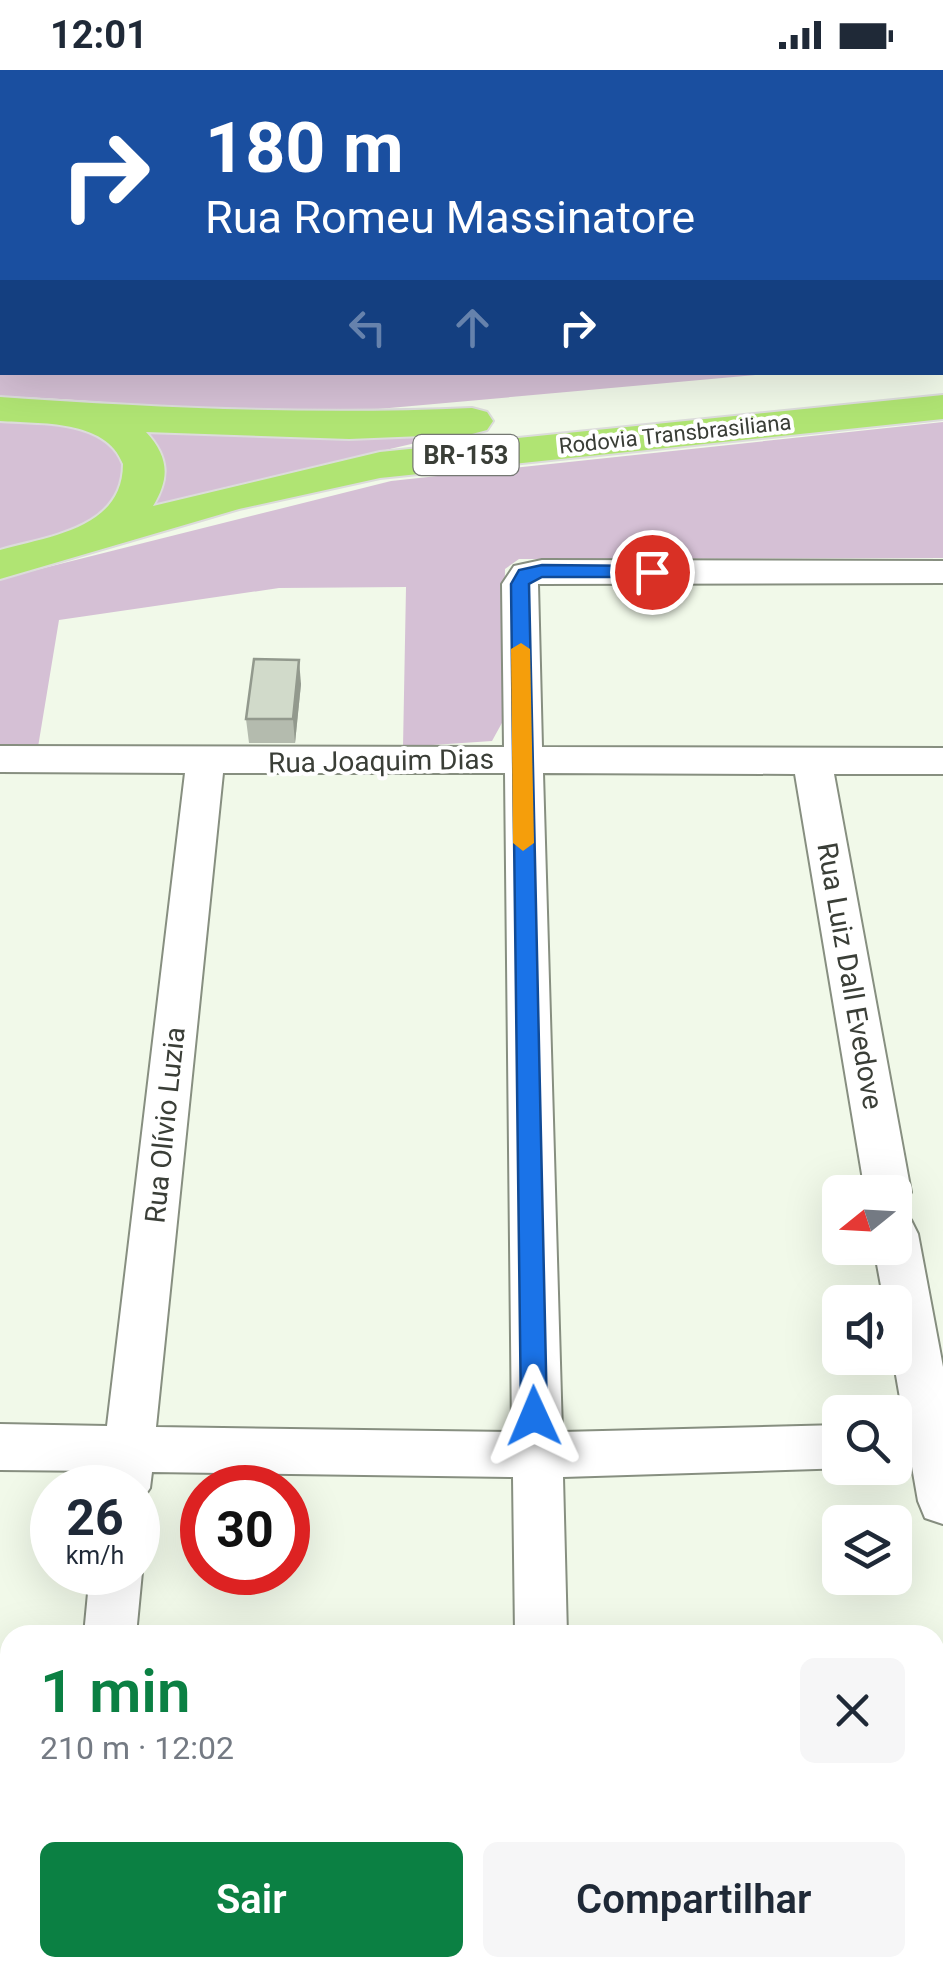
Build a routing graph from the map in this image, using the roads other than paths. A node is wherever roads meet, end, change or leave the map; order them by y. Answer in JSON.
{"nodes":[{"id":1,"x":943,"y":382,"type":"edge"},
{"id":2,"x":943,"y":407,"type":"edge"},
{"id":3,"x":0,"y":409,"type":"edge"},
{"id":4,"x":82,"y":416,"type":"junction"},
{"id":5,"x":101,"y":537,"type":"junction"},
{"id":6,"x":0,"y":565,"type":"edge"},
{"id":7,"x":943,"y":572,"type":"edge"},
{"id":8,"x":0,"y":759,"type":"edge"},
{"id":9,"x":522,"y":760,"type":"junction"},
{"id":10,"x":812,"y":760,"type":"junction"},
{"id":11,"x":943,"y":761,"type":"edge"},
{"id":12,"x":205,"y":763,"type":"junction"},
{"id":13,"x":885,"y":1175,"type":"edge"},
{"id":14,"x":899,"y":1265,"type":"edge"},
{"id":15,"x":923,"y":1446,"type":"edge"},
{"id":16,"x":0,"y":1447,"type":"edge"},
{"id":17,"x":822,"y":1448,"type":"edge"},
{"id":18,"x":534,"y":1454,"type":"junction"},
{"id":19,"x":114,"y":1465,"type":"edge"},
{"id":20,"x":127,"y":1465,"type":"edge"},
{"id":21,"x":160,"y":1466,"type":"edge"},
{"id":22,"x":943,"y":1502,"type":"edge"},
{"id":23,"x":114,"y":1595,"type":"edge"},
{"id":24,"x":111,"y":1625,"type":"edge"},
{"id":25,"x":541,"y":1625,"type":"edge"}],
"edges":[{"from":1,"to":4,"type":"highway","name":"Rodovia Transbrasiliana","number":"BR-153"},
{"from":2,"to":5,"type":"highway","name":"Rodovia Transbrasiliana","number":"BR-153"},
{"from":3,"to":4,"type":"highway","name":"Rodovia Transbrasiliana","number":"BR-153"},
{"from":4,"to":5,"type":"highway"},
{"from":5,"to":6,"type":"highway","name":"Rodovia Transbrasiliana","number":"BR-153"},
{"from":7,"to":9,"type":"street"},
{"from":8,"to":12,"type":"street","name":"Rua Joaquim Dias"},
{"from":9,"to":10,"type":"street","name":"Rua Joaquim Dias"},
{"from":9,"to":12,"type":"street","name":"Rua Joaquim Dias"},
{"from":9,"to":18,"type":"street"},
{"from":10,"to":11,"type":"street","name":"Rua Joaquim Dias"},
{"from":10,"to":13,"type":"street","name":"Rua Luiz Dall Evedove"},
{"from":12,"to":20,"type":"street","name":"Rua Olívio Luzia"},
{"from":14,"to":15,"type":"street"},
{"from":15,"to":22,"type":"street"},
{"from":16,"to":19,"type":"street"},
{"from":17,"to":18,"type":"street"},
{"from":18,"to":21,"type":"street"},
{"from":18,"to":25,"type":"street"},
{"from":23,"to":24,"type":"street"}]}
